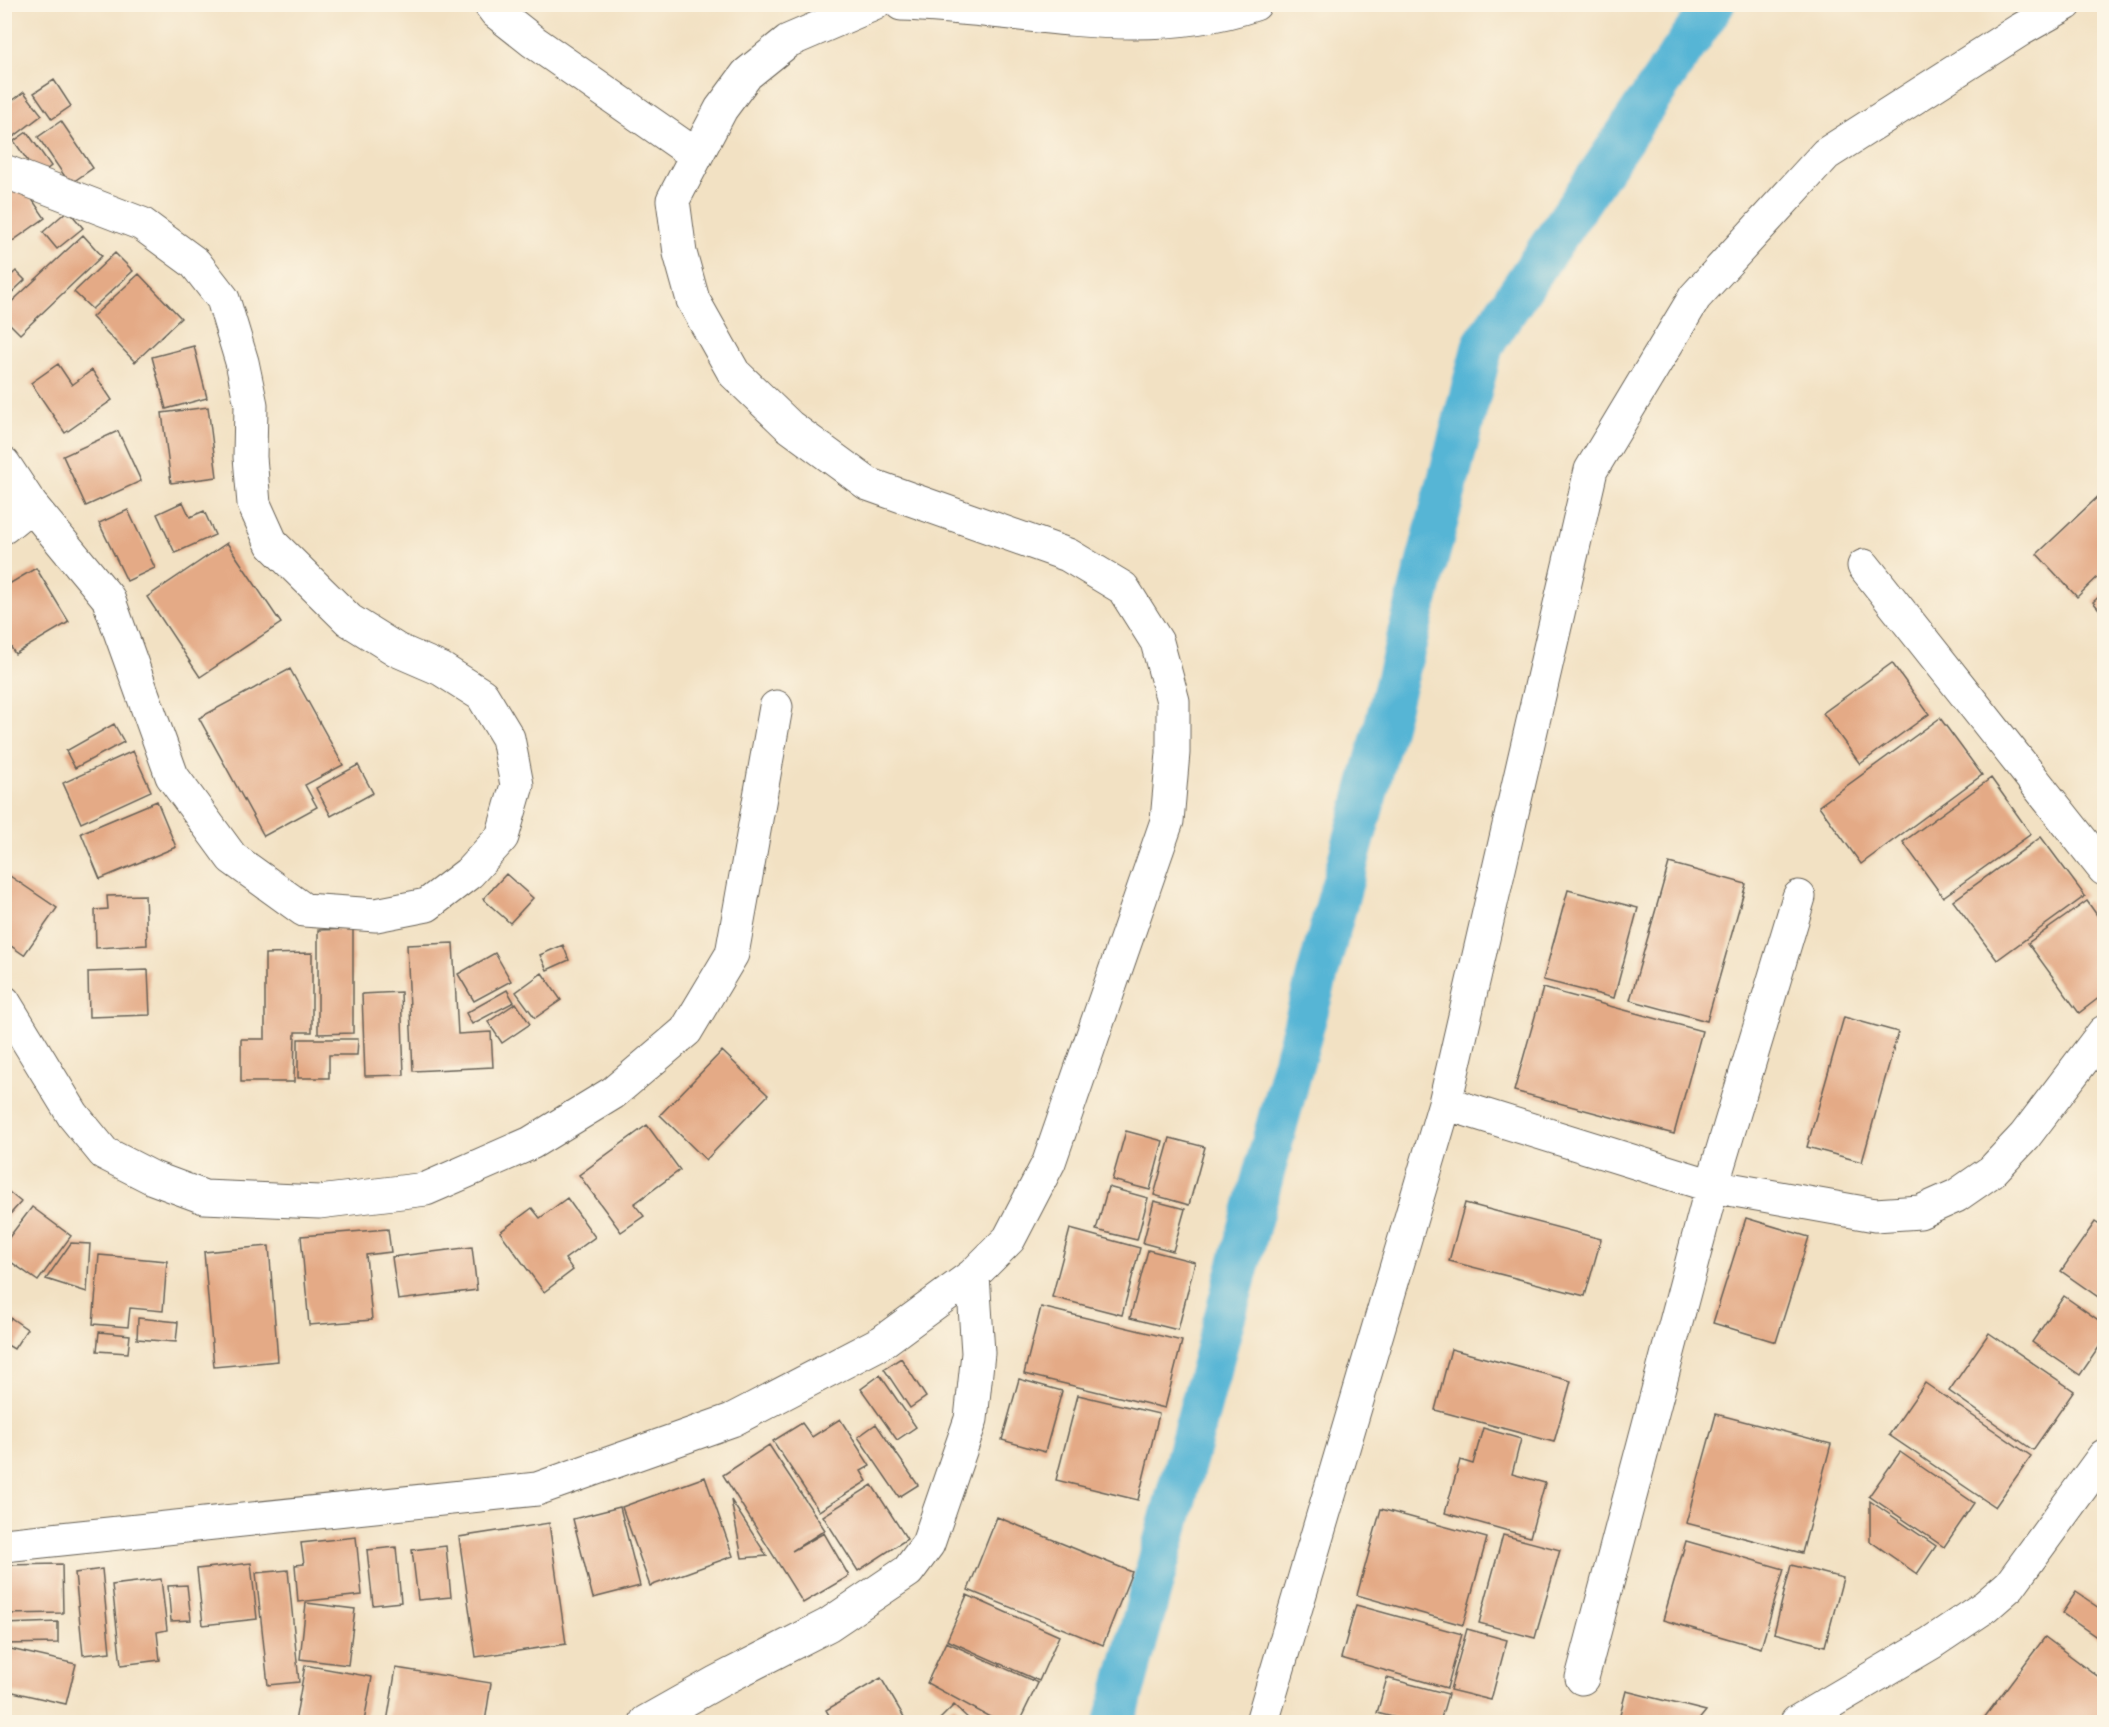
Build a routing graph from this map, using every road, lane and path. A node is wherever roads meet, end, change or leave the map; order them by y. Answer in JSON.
{"nodes":[{"id":1,"x":490,"y":4,"type":"edge"},
{"id":2,"x":874,"y":4,"type":"edge"},
{"id":3,"x":901,"y":4,"type":"edge"},
{"id":4,"x":1255,"y":4,"type":"edge"},
{"id":5,"x":2066,"y":4,"type":"edge"},
{"id":6,"x":696,"y":155,"type":"junction"},
{"id":7,"x":4,"y":171,"type":"edge"},
{"id":8,"x":4,"y":464,"type":"edge"},
{"id":9,"x":31,"y":505,"type":"junction"},
{"id":10,"x":4,"y":527,"type":"edge"},
{"id":11,"x":1864,"y":566,"type":"dead end"},
{"id":12,"x":776,"y":707,"type":"dead end"},
{"id":13,"x":2104,"y":869,"type":"edge"},
{"id":14,"x":1799,"y":897,"type":"dead end"},
{"id":15,"x":4,"y":1002,"type":"edge"},
{"id":16,"x":2104,"y":1032,"type":"edge"},
{"id":17,"x":1445,"y":1103,"type":"junction"},
{"id":18,"x":1712,"y":1186,"type":"junction"},
{"id":19,"x":973,"y":1275,"type":"junction"},
{"id":20,"x":2104,"y":1456,"type":"edge"},
{"id":21,"x":4,"y":1545,"type":"edge"},
{"id":22,"x":1582,"y":1678,"type":"dead end"},
{"id":23,"x":646,"y":1722,"type":"edge"},
{"id":24,"x":1262,"y":1722,"type":"edge"},
{"id":25,"x":1797,"y":1722,"type":"edge"}],
"edges":[{"from":1,"to":6,"type":"street"},
{"from":2,"to":6,"type":"street"},
{"from":3,"to":4,"type":"street"},
{"from":5,"to":17,"type":"street"},
{"from":6,"to":19,"type":"street"},
{"from":7,"to":9,"type":"street"},
{"from":8,"to":9,"type":"street"},
{"from":9,"to":10,"type":"street"},
{"from":11,"to":13,"type":"street"},
{"from":12,"to":15,"type":"street"},
{"from":14,"to":18,"type":"street"},
{"from":16,"to":18,"type":"street"},
{"from":17,"to":18,"type":"street"},
{"from":17,"to":24,"type":"street"},
{"from":18,"to":22,"type":"street"},
{"from":19,"to":21,"type":"street"},
{"from":19,"to":23,"type":"street"},
{"from":20,"to":25,"type":"street"}]}
